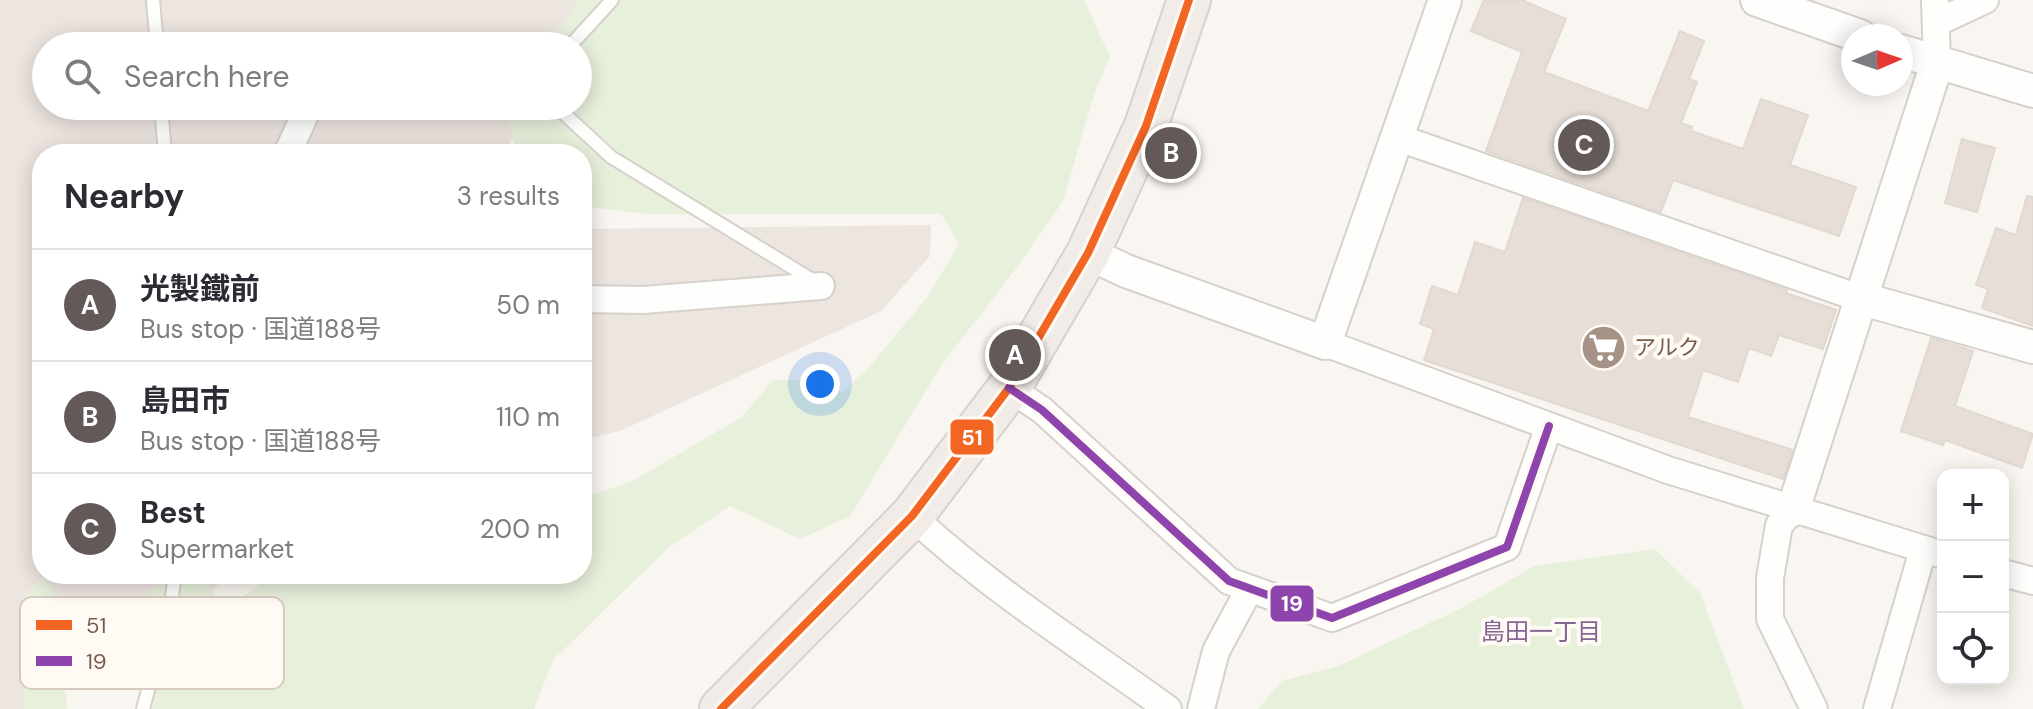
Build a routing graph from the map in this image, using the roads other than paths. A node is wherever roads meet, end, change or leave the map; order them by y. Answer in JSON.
{"nodes":[{"id":1,"x":153,"y":0,"type":"edge"},
{"id":2,"x":612,"y":0,"type":"edge"},
{"id":3,"x":1170,"y":0,"type":"edge"},
{"id":4,"x":1189,"y":0,"type":"edge"},
{"id":5,"x":1445,"y":0,"type":"edge"},
{"id":6,"x":1757,"y":0,"type":"edge"},
{"id":7,"x":1985,"y":0,"type":"edge"},
{"id":8,"x":1936,"y":12,"type":"edge"},
{"id":9,"x":1841,"y":29,"type":"edge"},
{"id":10,"x":156,"y":32,"type":"edge"},
{"id":11,"x":583,"y":32,"type":"edge"},
{"id":12,"x":1913,"y":55,"type":"edge"},
{"id":13,"x":1937,"y":63,"type":"junction"},
{"id":14,"x":2033,"y":91,"type":"edge"},
{"id":15,"x":162,"y":120,"type":"edge"},
{"id":16,"x":303,"y":120,"type":"edge"},
{"id":17,"x":571,"y":120,"type":"edge"},
{"id":18,"x":1146,"y":126,"type":"junction"},
{"id":19,"x":1399,"y":138,"type":"junction"},
{"id":20,"x":164,"y":144,"type":"edge"},
{"id":21,"x":292,"y":144,"type":"edge"},
{"id":22,"x":1088,"y":253,"type":"junction"},
{"id":23,"x":821,"y":286,"type":"joint"},
{"id":24,"x":1859,"y":298,"type":"junction"},
{"id":25,"x":592,"y":299,"type":"edge"},
{"id":26,"x":1325,"y":343,"type":"junction"},
{"id":27,"x":2033,"y":347,"type":"edge"},
{"id":28,"x":1009,"y":388,"type":"junction"},
{"id":29,"x":1549,"y":426,"type":"junction"},
{"id":30,"x":1793,"y":510,"type":"junction"},
{"id":31,"x":912,"y":516,"type":"junction"},
{"id":32,"x":1933,"y":552,"type":"edge"},
{"id":33,"x":2009,"y":575,"type":"edge"},
{"id":34,"x":2033,"y":581,"type":"edge"},
{"id":35,"x":1249,"y":590,"type":"junction"},
{"id":36,"x":148,"y":689,"type":"edge"},
{"id":37,"x":143,"y":709,"type":"edge"},
{"id":38,"x":721,"y":709,"type":"edge"},
{"id":39,"x":1168,"y":709,"type":"edge"},
{"id":40,"x":1201,"y":709,"type":"edge"},
{"id":41,"x":1814,"y":709,"type":"edge"},
{"id":42,"x":1877,"y":709,"type":"edge"}],
"edges":[{"from":1,"to":10,"type":"lane"},
{"from":2,"to":11,"type":"lane"},
{"from":3,"to":18,"type":"highway"},
{"from":4,"to":18,"type":"highway"},
{"from":5,"to":19,"type":"street"},
{"from":6,"to":9,"type":"street"},
{"from":7,"to":8,"type":"street"},
{"from":8,"to":13,"type":"street"},
{"from":12,"to":13,"type":"street"},
{"from":13,"to":14,"type":"street"},
{"from":13,"to":24,"type":"street"},
{"from":15,"to":20,"type":"lane"},
{"from":16,"to":21,"type":"street"},
{"from":17,"to":23,"type":"lane"},
{"from":18,"to":22,"type":"highway"},
{"from":19,"to":24,"type":"street"},
{"from":19,"to":26,"type":"street"},
{"from":22,"to":26,"type":"street"},
{"from":22,"to":28,"type":"highway"},
{"from":23,"to":25,"type":"street"},
{"from":24,"to":27,"type":"street"},
{"from":24,"to":30,"type":"street"},
{"from":26,"to":29,"type":"street"},
{"from":28,"to":31,"type":"highway"},
{"from":28,"to":35,"type":"street"},
{"from":29,"to":30,"type":"street"},
{"from":29,"to":35,"type":"street"},
{"from":30,"to":32,"type":"street"},
{"from":30,"to":41,"type":"street"},
{"from":31,"to":38,"type":"highway"},
{"from":31,"to":39,"type":"street"},
{"from":32,"to":42,"type":"street"},
{"from":33,"to":34,"type":"street"},
{"from":35,"to":40,"type":"street"},
{"from":36,"to":37,"type":"lane"}]}
